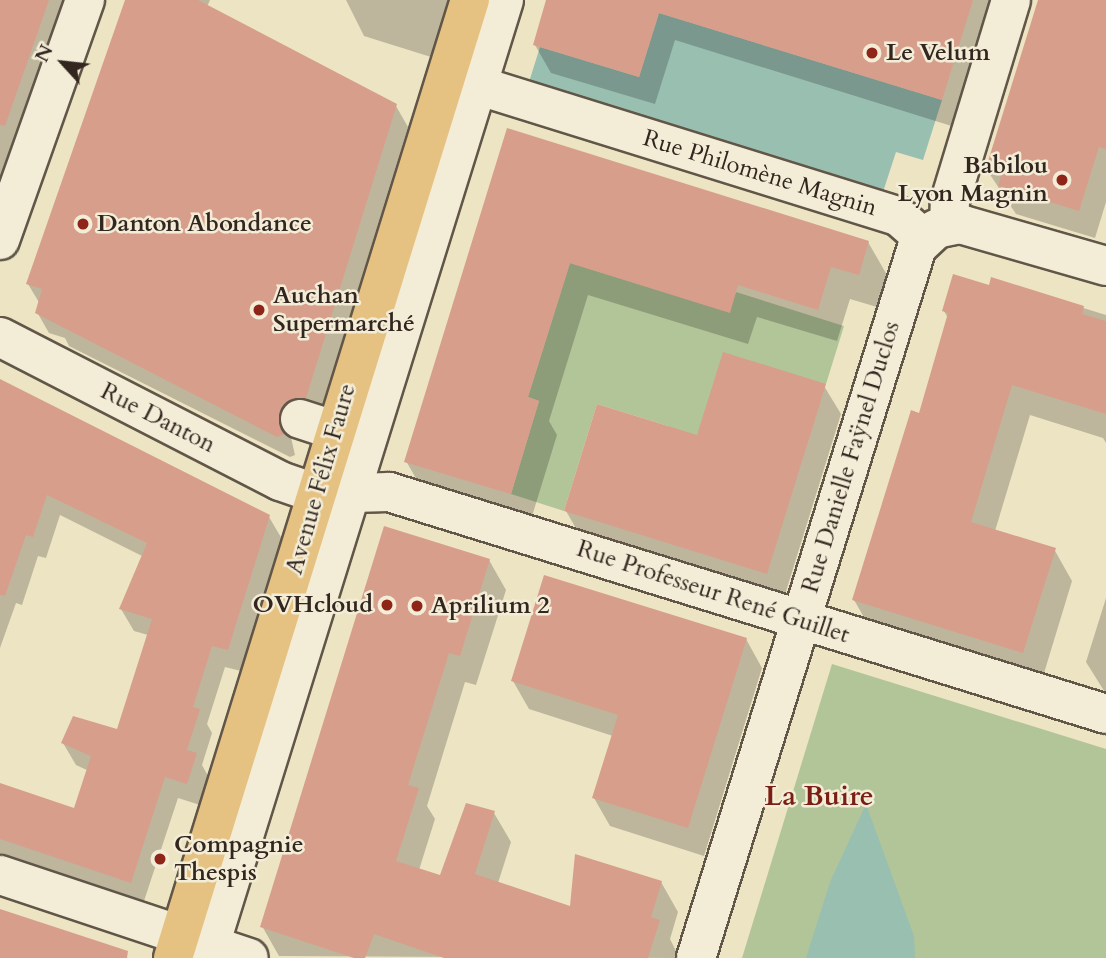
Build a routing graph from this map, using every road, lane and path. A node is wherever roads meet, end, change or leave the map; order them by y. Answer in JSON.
{"nodes":[{"id":1,"x":85,"y":0,"type":"edge"},
{"id":2,"x":470,"y":0,"type":"edge"},
{"id":3,"x":503,"y":0,"type":"edge"},
{"id":4,"x":1011,"y":0,"type":"edge"},
{"id":5,"x":462,"y":81,"type":"junction"},
{"id":6,"x":936,"y":231,"type":"junction"},
{"id":7,"x":0,"y":240,"type":"edge"},
{"id":8,"x":1106,"y":266,"type":"edge"},
{"id":9,"x":0,"y":337,"type":"edge"},
{"id":10,"x":332,"y":493,"type":"junction"},
{"id":11,"x":801,"y":619,"type":"junction"},
{"id":12,"x":1106,"y":713,"type":"edge"},
{"id":13,"x":0,"y":875,"type":"edge"},
{"id":14,"x":192,"y":949,"type":"edge"},
{"id":15,"x":249,"y":958,"type":"edge"},
{"id":16,"x":696,"y":958,"type":"edge"}],
"edges":[{"from":1,"to":7,"type":"street"},
{"from":2,"to":5,"type":"main road","name":"Avenue Félix Faure"},
{"from":3,"to":5,"type":"street","name":"Avenue Félix Faure"},
{"from":4,"to":6,"type":"street","name":"Rue Danielle Faÿnel Duclos"},
{"from":5,"to":6,"type":"street","name":"Rue Philomène Magnin"},
{"from":5,"to":10,"type":"street","name":"Avenue Félix Faure"},
{"from":5,"to":10,"type":"main road","name":"Avenue Félix Faure"},
{"from":6,"to":8,"type":"street"},
{"from":6,"to":11,"type":"street","name":"Rue Danielle Faÿnel Duclos"},
{"from":9,"to":10,"type":"street","name":"Rue Danton"},
{"from":10,"to":11,"type":"street","name":"Rue Professeur René Guillet"},
{"from":10,"to":14,"type":"main road","name":"Avenue Félix Faure"},
{"from":11,"to":12,"type":"street","name":"Rue Professeur René Guillet"},
{"from":11,"to":16,"type":"street","name":"Rue Danielle Faÿnel Duclos"},
{"from":13,"to":14,"type":"street"},
{"from":14,"to":15,"type":"street"}]}
